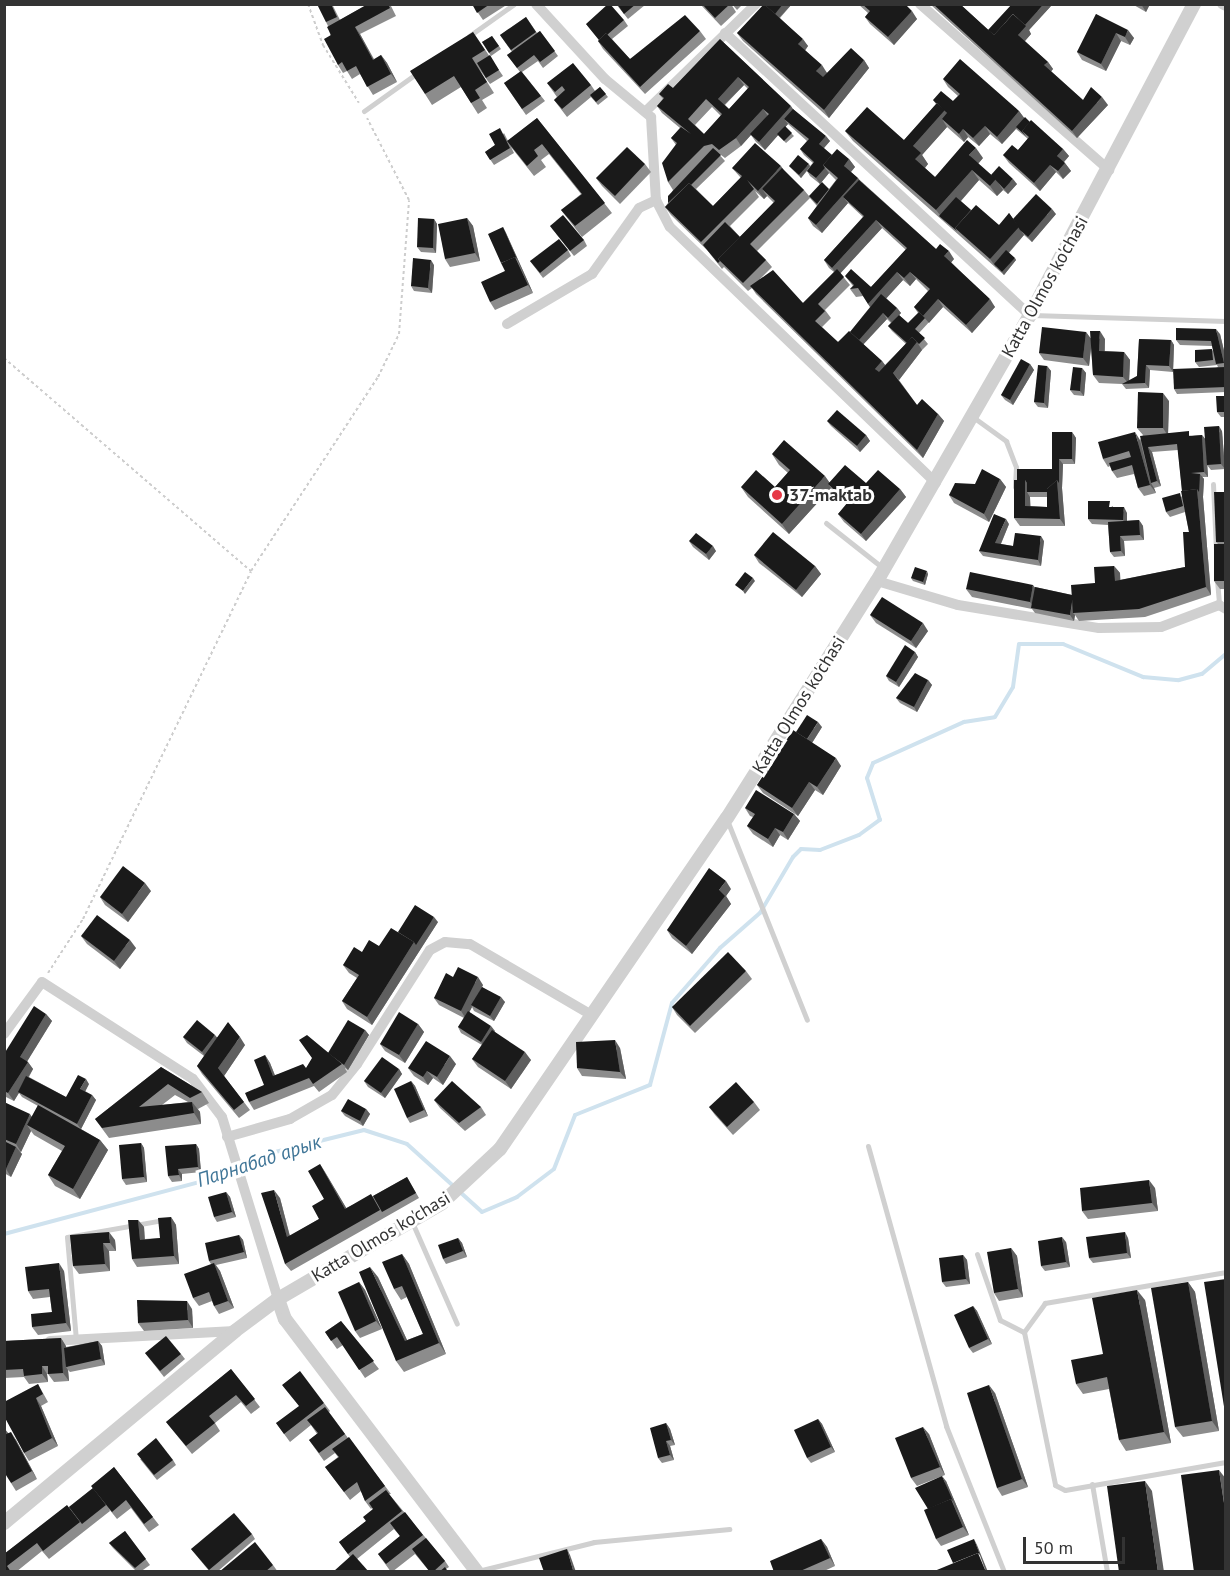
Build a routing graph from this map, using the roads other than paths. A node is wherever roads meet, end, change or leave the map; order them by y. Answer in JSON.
{"nodes":[{"id":1,"x":514,"y":4,"type":"edge"},
{"id":2,"x":756,"y":4,"type":"edge"},
{"id":3,"x":920,"y":4,"type":"edge"},
{"id":4,"x":1194,"y":4,"type":"edge"},
{"id":5,"x":541,"y":7,"type":"edge"},
{"id":6,"x":725,"y":33,"type":"junction"},
{"id":7,"x":458,"y":44,"type":"edge"},
{"id":8,"x":430,"y":64,"type":"edge"},
{"id":9,"x":647,"y":110,"type":"junction"},
{"id":10,"x":364,"y":111,"type":"road end"},
{"id":11,"x":1109,"y":170,"type":"junction"},
{"id":12,"x":656,"y":200,"type":"junction"},
{"id":13,"x":1030,"y":315,"type":"junction"},
{"id":14,"x":1226,"y":321,"type":"edge"},
{"id":15,"x":507,"y":324,"type":"dead end"},
{"id":16,"x":974,"y":417,"type":"junction"},
{"id":17,"x":936,"y":483,"type":"junction"},
{"id":18,"x":1214,"y":484,"type":"dead end"},
{"id":19,"x":1014,"y":494,"type":"edge"},
{"id":20,"x":826,"y":523,"type":"dead end"},
{"id":21,"x":1217,"y":561,"type":"edge"},
{"id":22,"x":1217,"y":572,"type":"edge"},
{"id":23,"x":881,"y":575,"type":"junction"},
{"id":24,"x":1222,"y":607,"type":"edge"},
{"id":25,"x":727,"y":818,"type":"junction"},
{"id":26,"x":590,"y":1014,"type":"junction"},
{"id":27,"x":807,"y":1020,"type":"dead end"},
{"id":28,"x":4,"y":1034,"type":"edge"},
{"id":29,"x":227,"y":1137,"type":"junction"},
{"id":30,"x":868,"y":1146,"type":"dead end"},
{"id":31,"x":163,"y":1220,"type":"edge"},
{"id":32,"x":411,"y":1221,"type":"junction"},
{"id":33,"x":977,"y":1254,"type":"dead end"},
{"id":34,"x":1226,"y":1272,"type":"edge"},
{"id":35,"x":278,"y":1299,"type":"junction"},
{"id":36,"x":457,"y":1323,"type":"dead end"},
{"id":37,"x":235,"y":1331,"type":"junction"},
{"id":38,"x":1024,"y":1332,"type":"junction"},
{"id":39,"x":76,"y":1340,"type":"junction"},
{"id":40,"x":40,"y":1341,"type":"edge"},
{"id":41,"x":1226,"y":1462,"type":"edge"},
{"id":42,"x":1092,"y":1484,"type":"junction"},
{"id":43,"x":4,"y":1523,"type":"edge"},
{"id":44,"x":729,"y":1529,"type":"dead end"},
{"id":45,"x":477,"y":1571,"type":"edge"},
{"id":46,"x":1004,"y":1572,"type":"edge"},
{"id":47,"x":1107,"y":1572,"type":"edge"}],
"edges":[{"from":1,"to":7,"type":"lane"},
{"from":2,"to":6,"type":"street"},
{"from":3,"to":11,"type":"street"},
{"from":4,"to":11,"type":"street","name":"Katta Olmos ko'chasi"},
{"from":5,"to":9,"type":"street"},
{"from":6,"to":9,"type":"street"},
{"from":6,"to":13,"type":"street"},
{"from":8,"to":10,"type":"lane"},
{"from":9,"to":12,"type":"street"},
{"from":11,"to":13,"type":"street","name":"Katta Olmos ko'chasi"},
{"from":12,"to":15,"type":"street"},
{"from":12,"to":17,"type":"street"},
{"from":13,"to":14,"type":"lane"},
{"from":13,"to":16,"type":"street","name":"Katta Olmos ko'chasi"},
{"from":16,"to":17,"type":"street","name":"Katta Olmos ko'chasi"},
{"from":16,"to":19,"type":"lane"},
{"from":17,"to":23,"type":"street","name":"Katta Olmos ko'chasi"},
{"from":18,"to":21,"type":"lane"},
{"from":20,"to":23,"type":"lane"},
{"from":22,"to":24,"type":"lane"},
{"from":23,"to":24,"type":"street"},
{"from":23,"to":25,"type":"street","name":"Katta Olmos ko'chasi"},
{"from":25,"to":26,"type":"street","name":"Katta Olmos ko'chasi"},
{"from":25,"to":27,"type":"lane"},
{"from":26,"to":29,"type":"street"},
{"from":26,"to":32,"type":"street","name":"Katta Olmos ko'chasi"},
{"from":28,"to":29,"type":"street"},
{"from":29,"to":35,"type":"street"},
{"from":30,"to":46,"type":"lane"},
{"from":31,"to":39,"type":"lane"},
{"from":32,"to":35,"type":"street","name":"Katta Olmos ko'chasi"},
{"from":32,"to":36,"type":"lane"},
{"from":33,"to":38,"type":"lane"},
{"from":34,"to":38,"type":"lane"},
{"from":35,"to":37,"type":"street","name":"Katta Olmos ko'chasi"},
{"from":35,"to":45,"type":"street"},
{"from":37,"to":39,"type":"street"},
{"from":37,"to":43,"type":"street","name":"Katta Olmos ko'chasi"},
{"from":38,"to":42,"type":"lane"},
{"from":39,"to":40,"type":"street"},
{"from":41,"to":42,"type":"lane"},
{"from":42,"to":47,"type":"lane"},
{"from":44,"to":45,"type":"lane"}]}
